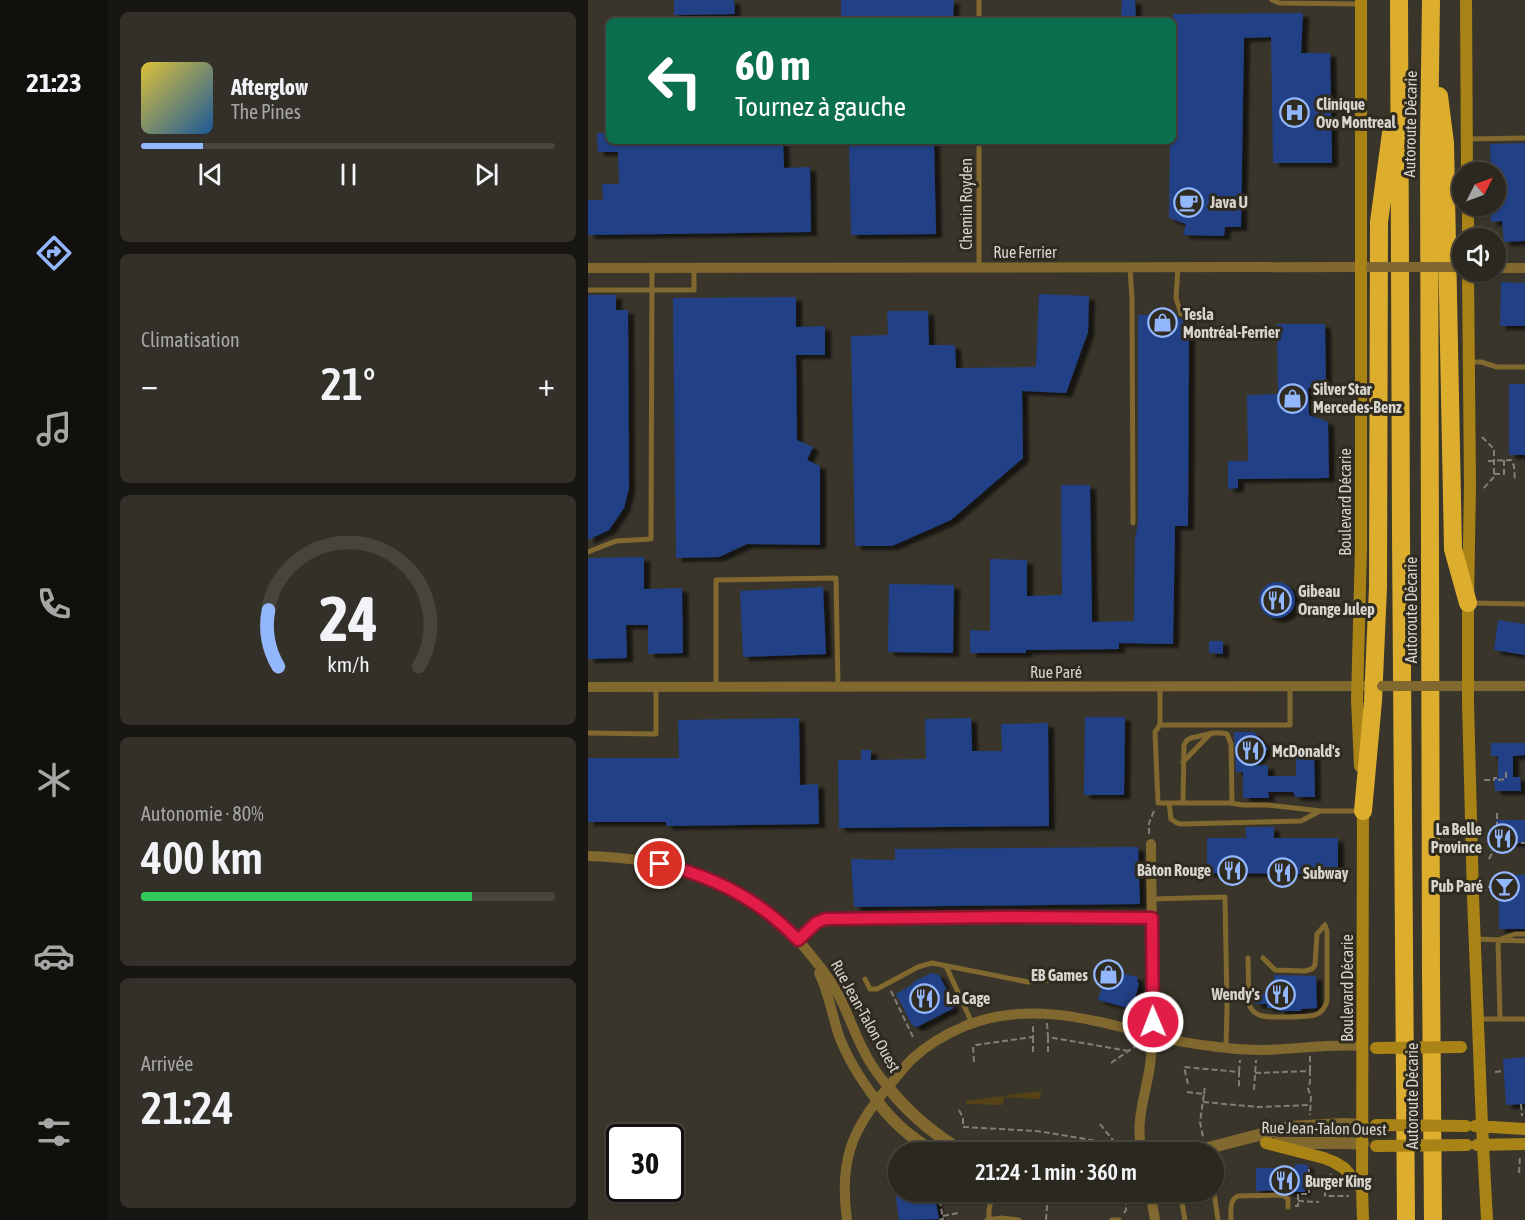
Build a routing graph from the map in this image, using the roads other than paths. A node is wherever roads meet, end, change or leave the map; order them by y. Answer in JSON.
{"nodes":[{"id":1,"x":979,"y":0,"type":"edge"},
{"id":2,"x":1272,"y":0,"type":"edge"},
{"id":3,"x":1399,"y":0,"type":"edge"},
{"id":4,"x":1431,"y":0,"type":"edge"},
{"id":5,"x":1466,"y":0,"type":"edge"},
{"id":6,"x":1361,"y":2,"type":"edge"},
{"id":7,"x":979,"y":18,"type":"edge"},
{"id":8,"x":1432,"y":44,"type":"junction"},
{"id":9,"x":1400,"y":63,"type":"junction"},
{"id":10,"x":1525,"y":138,"type":"edge"},
{"id":11,"x":1467,"y":139,"type":"junction"},
{"id":12,"x":979,"y":144,"type":"edge"},
{"id":13,"x":1467,"y":162,"type":"edge"},
{"id":14,"x":979,"y":267,"type":"junction"},
{"id":15,"x":1130,"y":267,"type":"junction"},
{"id":16,"x":1178,"y":267,"type":"junction"},
{"id":17,"x":1366,"y":267,"type":"junction"},
{"id":18,"x":1506,"y":267,"type":"edge"},
{"id":19,"x":1525,"y":267,"type":"edge"},
{"id":20,"x":588,"y":268,"type":"edge"},
{"id":21,"x":652,"y":268,"type":"junction"},
{"id":22,"x":694,"y":268,"type":"junction"},
{"id":23,"x":1452,"y":269,"type":"edge"},
{"id":24,"x":1464,"y":282,"type":"edge"},
{"id":25,"x":588,"y":290,"type":"edge"},
{"id":26,"x":652,"y":290,"type":"junction"},
{"id":27,"x":1181,"y":314,"type":"dead end"},
{"id":28,"x":1469,"y":362,"type":"junction"},
{"id":29,"x":1525,"y":367,"type":"edge"},
{"id":30,"x":1133,"y":523,"type":"dead end"},
{"id":31,"x":588,"y":552,"type":"edge"},
{"id":32,"x":1468,"y":603,"type":"junction"},
{"id":33,"x":1525,"y":604,"type":"edge"},
{"id":34,"x":1371,"y":686,"type":"junction"},
{"id":35,"x":1467,"y":686,"type":"junction"},
{"id":36,"x":1525,"y":686,"type":"edge"},
{"id":37,"x":588,"y":687,"type":"edge"},
{"id":38,"x":656,"y":687,"type":"junction"},
{"id":39,"x":716,"y":687,"type":"junction"},
{"id":40,"x":838,"y":687,"type":"junction"},
{"id":41,"x":1160,"y":687,"type":"junction"},
{"id":42,"x":1290,"y":687,"type":"junction"},
{"id":43,"x":1160,"y":725,"type":"junction"},
{"id":44,"x":588,"y":734,"type":"edge"},
{"id":45,"x":1210,"y":734,"type":"junction"},
{"id":46,"x":1183,"y":762,"type":"junction"},
{"id":47,"x":1170,"y":803,"type":"junction"},
{"id":48,"x":1183,"y":803,"type":"junction"},
{"id":49,"x":1232,"y":803,"type":"junction"},
{"id":50,"x":1321,"y":811,"type":"junction"},
{"id":51,"x":1363,"y":811,"type":"junction"},
{"id":52,"x":1150,"y":841,"type":"road end"},
{"id":53,"x":588,"y":856,"type":"edge"},
{"id":54,"x":1152,"y":898,"type":"junction"},
{"id":55,"x":1152,"y":918,"type":"junction"},
{"id":56,"x":1525,"y":934,"type":"edge"},
{"id":57,"x":1475,"y":939,"type":"junction"},
{"id":58,"x":798,"y":940,"type":"junction"},
{"id":59,"x":1498,"y":940,"type":"junction"},
{"id":60,"x":1525,"y":941,"type":"edge"},
{"id":61,"x":1248,"y":958,"type":"dead end"},
{"id":62,"x":1263,"y":958,"type":"dead end"},
{"id":63,"x":946,"y":966,"type":"junction"},
{"id":64,"x":1084,"y":978,"type":"dead end"},
{"id":65,"x":865,"y":979,"type":"dead end"},
{"id":66,"x":1500,"y":1018,"type":"junction"},
{"id":67,"x":1478,"y":1019,"type":"junction"},
{"id":68,"x":1525,"y":1019,"type":"edge"},
{"id":69,"x":972,"y":1023,"type":"junction"},
{"id":70,"x":1153,"y":1035,"type":"junction"},
{"id":71,"x":1479,"y":1046,"type":"junction"},
{"id":72,"x":1369,"y":1047,"type":"junction"},
{"id":73,"x":1226,"y":1048,"type":"junction"},
{"id":74,"x":888,"y":1087,"type":"junction"},
{"id":75,"x":877,"y":1101,"type":"junction"},
{"id":76,"x":1363,"y":1125,"type":"junction"},
{"id":77,"x":1482,"y":1126,"type":"junction"},
{"id":78,"x":1525,"y":1129,"type":"edge"},
{"id":79,"x":920,"y":1142,"type":"edge"},
{"id":80,"x":948,"y":1142,"type":"edge"},
{"id":81,"x":1140,"y":1142,"type":"edge"},
{"id":82,"x":1230,"y":1143,"type":"junction"},
{"id":83,"x":1266,"y":1143,"type":"junction"},
{"id":84,"x":1224,"y":1144,"type":"edge"},
{"id":85,"x":1363,"y":1144,"type":"junction"},
{"id":86,"x":1525,"y":1144,"type":"edge"},
{"id":87,"x":1483,"y":1145,"type":"junction"},
{"id":88,"x":1362,"y":1189,"type":"junction"},
{"id":89,"x":991,"y":1202,"type":"edge"},
{"id":90,"x":1152,"y":1202,"type":"edge"},
{"id":91,"x":1291,"y":1206,"type":"road end"},
{"id":92,"x":848,"y":1220,"type":"edge"},
{"id":93,"x":988,"y":1220,"type":"edge"},
{"id":94,"x":1019,"y":1220,"type":"edge"},
{"id":95,"x":1112,"y":1220,"type":"edge"},
{"id":96,"x":1119,"y":1220,"type":"edge"},
{"id":97,"x":1155,"y":1220,"type":"edge"},
{"id":98,"x":1185,"y":1220,"type":"edge"},
{"id":99,"x":1218,"y":1220,"type":"edge"},
{"id":100,"x":1231,"y":1220,"type":"edge"},
{"id":101,"x":1364,"y":1220,"type":"edge"},
{"id":102,"x":1406,"y":1220,"type":"edge"},
{"id":103,"x":1433,"y":1220,"type":"edge"},
{"id":104,"x":1488,"y":1220,"type":"edge"}],
"edges":[{"from":1,"to":7,"type":"lane"},
{"from":2,"to":6,"type":"lane"},
{"from":3,"to":9,"type":"highway","name":"Autoroute Décarie"},
{"from":4,"to":8,"type":"highway","name":"Autoroute Décarie"},
{"from":5,"to":11,"type":"main road"},
{"from":6,"to":17,"type":"main road","name":"Boulevard Décarie"},
{"from":8,"to":32,"type":"highway"},
{"from":8,"to":103,"type":"highway","name":"Autoroute Décarie"},
{"from":9,"to":34,"type":"highway"},
{"from":9,"to":102,"type":"highway","name":"Autoroute Décarie"},
{"from":10,"to":11,"type":"lane"},
{"from":11,"to":13,"type":"main road"},
{"from":12,"to":14,"type":"lane","name":"Chemin Royden"},
{"from":14,"to":15,"type":"street","name":"Rue Ferrier"},
{"from":14,"to":22,"type":"street","name":"Rue Ferrier"},
{"from":15,"to":16,"type":"street","name":"Rue Ferrier"},
{"from":15,"to":30,"type":"lane"},
{"from":16,"to":17,"type":"street","name":"Rue Ferrier"},
{"from":16,"to":27,"type":"lane"},
{"from":17,"to":23,"type":"street","name":"Rue Ferrier","bridge":true},
{"from":17,"to":34,"type":"main road","name":"Boulevard Décarie"},
{"from":18,"to":19,"type":"street"},
{"from":20,"to":21,"type":"street","name":"Rue Ferrier"},
{"from":21,"to":22,"type":"street","name":"Rue Ferrier"},
{"from":21,"to":26,"type":"lane"},
{"from":22,"to":26,"type":"lane"},
{"from":24,"to":28,"type":"main road"},
{"from":25,"to":26,"type":"lane"},
{"from":26,"to":31,"type":"lane"},
{"from":28,"to":29,"type":"lane"},
{"from":28,"to":32,"type":"main road"},
{"from":32,"to":33,"type":"lane"},
{"from":32,"to":35,"type":"main road"},
{"from":34,"to":35,"type":"street","name":"Rue Paré","bridge":true},
{"from":34,"to":42,"type":"street","name":"Rue Paré"},
{"from":34,"to":51,"type":"highway"},
{"from":35,"to":36,"type":"street","name":"Rue Paré"},
{"from":35,"to":57,"type":"main road"},
{"from":37,"to":38,"type":"street","name":"Rue Paré"},
{"from":38,"to":39,"type":"street","name":"Rue Paré"},
{"from":38,"to":44,"type":"lane"},
{"from":39,"to":40,"type":"street","name":"Rue Paré"},
{"from":39,"to":40,"type":"lane"},
{"from":40,"to":41,"type":"street","name":"Rue Paré"},
{"from":41,"to":42,"type":"street","name":"Rue Paré"},
{"from":41,"to":43,"type":"lane"},
{"from":42,"to":43,"type":"lane"},
{"from":43,"to":47,"type":"lane"},
{"from":45,"to":46,"type":"lane"},
{"from":45,"to":46,"type":"lane"},
{"from":45,"to":49,"type":"lane"},
{"from":46,"to":48,"type":"lane"},
{"from":47,"to":48,"type":"lane"},
{"from":47,"to":50,"type":"lane"},
{"from":48,"to":49,"type":"lane"},
{"from":49,"to":50,"type":"lane"},
{"from":50,"to":51,"type":"lane"},
{"from":51,"to":72,"type":"main road","name":"Boulevard Décarie"},
{"from":52,"to":54,"type":"street"},
{"from":53,"to":58,"type":"street","name":"Rue Jean-Talon Ouest"},
{"from":54,"to":55,"type":"street"},
{"from":54,"to":73,"type":"lane"},
{"from":55,"to":58,"type":"lane"},
{"from":55,"to":70,"type":"street"},
{"from":56,"to":59,"type":"lane"},
{"from":57,"to":59,"type":"lane"},
{"from":57,"to":67,"type":"main road"},
{"from":58,"to":74,"type":"street","name":"Rue Jean-Talon Ouest"},
{"from":58,"to":75,"type":"street","name":"Rue Jean-Talon Ouest"},
{"from":59,"to":60,"type":"lane"},
{"from":59,"to":66,"type":"lane"},
{"from":61,"to":62,"type":"lane"},
{"from":63,"to":64,"type":"lane"},
{"from":63,"to":65,"type":"lane"},
{"from":63,"to":69,"type":"lane"},
{"from":66,"to":67,"type":"lane"},
{"from":66,"to":68,"type":"lane"},
{"from":67,"to":71,"type":"main road"},
{"from":69,"to":70,"type":"street"},
{"from":69,"to":74,"type":"street"},
{"from":70,"to":73,"type":"street"},
{"from":70,"to":81,"type":"street"},
{"from":71,"to":72,"type":"main road","bridge":true},
{"from":71,"to":77,"type":"main road"},
{"from":72,"to":73,"type":"street"},
{"from":72,"to":76,"type":"main road","name":"Boulevard Décarie"},
{"from":74,"to":75,"type":"street"},
{"from":74,"to":80,"type":"street","name":"Rue Jean-Talon Ouest"},
{"from":75,"to":79,"type":"street","name":"Rue Jean-Talon Ouest"},
{"from":75,"to":92,"type":"street"},
{"from":76,"to":77,"type":"main road","name":"Rue Jean-Talon Ouest","bridge":true},
{"from":76,"to":82,"type":"street","name":"Rue Jean-Talon Ouest"},
{"from":76,"to":85,"type":"main road","name":"Boulevard Décarie"},
{"from":77,"to":78,"type":"main road","name":"Rue Jean-Talon Ouest"},
{"from":77,"to":87,"type":"main road"},
{"from":82,"to":83,"type":"street","name":"Rue Jean-Talon Ouest"},
{"from":82,"to":84,"type":"street","name":"Rue Jean-Talon Ouest"},
{"from":83,"to":85,"type":"street","name":"Rue Jean-Talon Ouest"},
{"from":83,"to":88,"type":"main road"},
{"from":85,"to":87,"type":"main road","name":"Rue Jean-Talon Ouest","bridge":true},
{"from":85,"to":88,"type":"main road","name":"Boulevard Décarie"},
{"from":86,"to":87,"type":"main road","name":"Rue Jean-Talon Ouest"},
{"from":87,"to":104,"type":"main road"},
{"from":88,"to":101,"type":"main road","name":"Boulevard Décarie"},
{"from":89,"to":93,"type":"lane"},
{"from":90,"to":97,"type":"street"},
{"from":91,"to":100,"type":"lane"},
{"from":93,"to":94,"type":"lane"},
{"from":95,"to":96,"type":"lane"},
{"from":98,"to":99,"type":"lane"}]}
